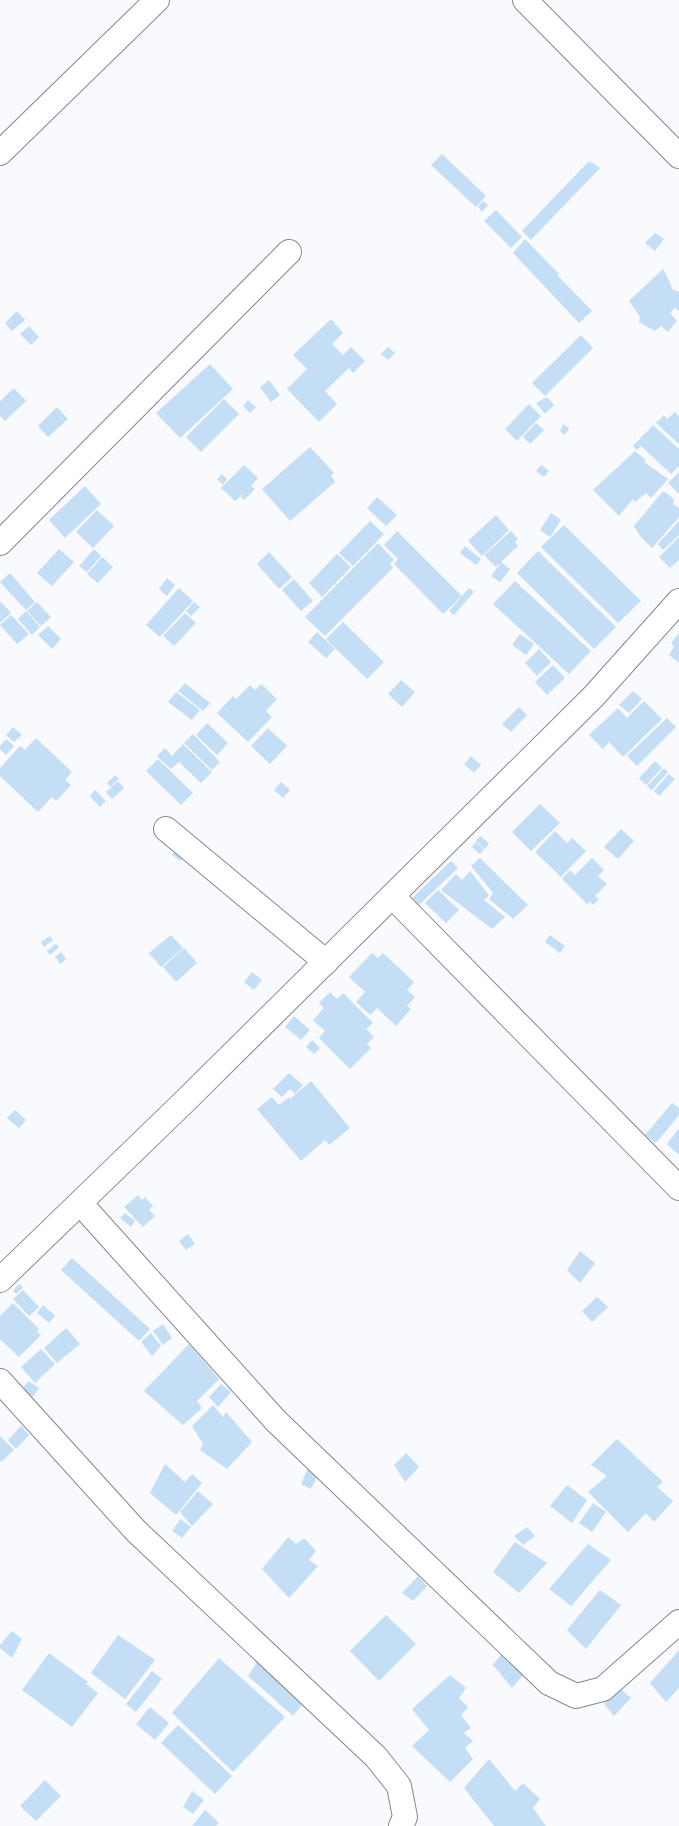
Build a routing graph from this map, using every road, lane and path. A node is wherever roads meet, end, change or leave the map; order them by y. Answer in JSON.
{"nodes":[{"id":1,"x":157,"y":0,"type":"edge"},
{"id":2,"x":530,"y":2,"type":"edge"},
{"id":3,"x":0,"y":153,"type":"edge"},
{"id":4,"x":679,"y":156,"type":"edge"},
{"id":5,"x":290,"y":252,"type":"dead end"},
{"id":6,"x":0,"y":543,"type":"edge"},
{"id":7,"x":679,"y":601,"type":"edge"},
{"id":8,"x":166,"y":829,"type":"dead end"},
{"id":9,"x":392,"y":896,"type":"junction"},
{"id":10,"x":326,"y":962,"type":"junction"},
{"id":11,"x":679,"y":1188,"type":"edge"},
{"id":12,"x":80,"y":1203,"type":"junction"},
{"id":13,"x":0,"y":1280,"type":"edge"},
{"id":14,"x":0,"y":1381,"type":"edge"},
{"id":15,"x":679,"y":1622,"type":"edge"},
{"id":16,"x":400,"y":1826,"type":"edge"}],
"edges":[{"from":1,"to":3,"type":"street"},
{"from":2,"to":4,"type":"street"},
{"from":5,"to":6,"type":"street"},
{"from":7,"to":9,"type":"street"},
{"from":8,"to":10,"type":"street"},
{"from":9,"to":10,"type":"street"},
{"from":9,"to":11,"type":"street"},
{"from":10,"to":12,"type":"street"},
{"from":12,"to":13,"type":"street"},
{"from":12,"to":15,"type":"street"},
{"from":14,"to":16,"type":"street"}]}
